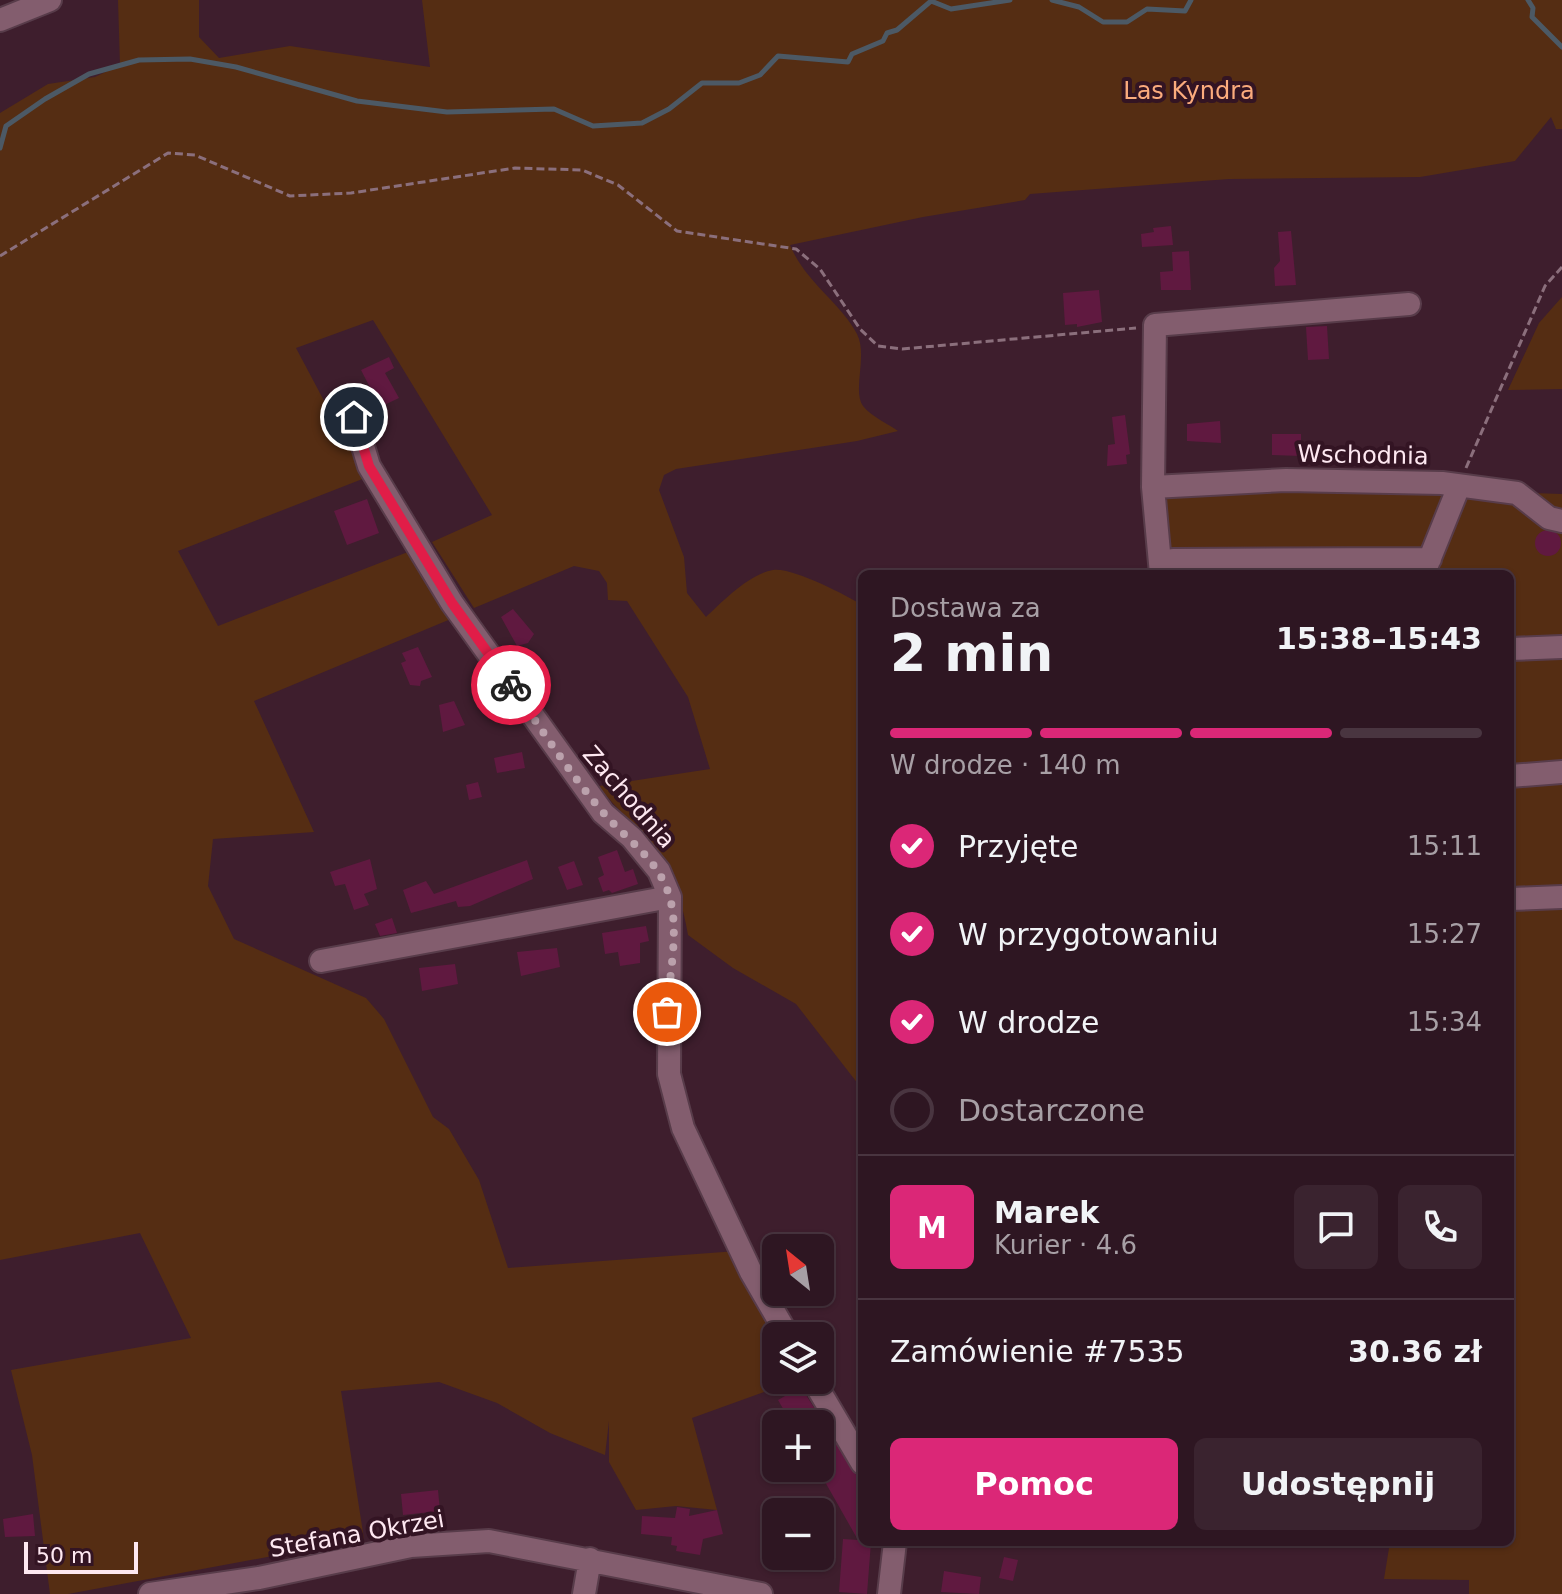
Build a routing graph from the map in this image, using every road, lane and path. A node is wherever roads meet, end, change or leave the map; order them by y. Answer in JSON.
{"nodes":[{"id":1,"x":50,"y":0,"type":"edge"},
{"id":2,"x":0,"y":20,"type":"edge"},
{"id":3,"x":0,"y":256,"type":"edge"},
{"id":4,"x":1562,"y":267,"type":"edge"},
{"id":5,"x":1409,"y":304,"type":"dead end"},
{"id":6,"x":1155,"y":325,"type":"junction"},
{"id":7,"x":354,"y":417,"type":"dead end"},
{"id":8,"x":1459,"y":486,"type":"junction"},
{"id":9,"x":1153,"y":487,"type":"junction"},
{"id":10,"x":1562,"y":521,"type":"edge"},
{"id":11,"x":1427,"y":566,"type":"edge"},
{"id":12,"x":1167,"y":567,"type":"edge"},
{"id":13,"x":1562,"y":647,"type":"edge"},
{"id":14,"x":1514,"y":649,"type":"edge"},
{"id":15,"x":1562,"y":772,"type":"edge"},
{"id":16,"x":1514,"y":776,"type":"edge"},
{"id":17,"x":670,"y":897,"type":"junction"},
{"id":18,"x":1562,"y":897,"type":"edge"},
{"id":19,"x":1514,"y":899,"type":"edge"},
{"id":20,"x":321,"y":961,"type":"dead end"},
{"id":21,"x":780,"y":1322,"type":"edge"},
{"id":22,"x":821,"y":1394,"type":"edge"},
{"id":23,"x":858,"y":1456,"type":"edge"},
{"id":24,"x":895,"y":1546,"type":"edge"},
{"id":25,"x":590,"y":1559,"type":"junction"},
{"id":26,"x":688,"y":1586,"type":"edge"},
{"id":27,"x":150,"y":1594,"type":"edge"},
{"id":28,"x":584,"y":1594,"type":"edge"},
{"id":29,"x":761,"y":1594,"type":"edge"},
{"id":30,"x":889,"y":1594,"type":"edge"}],
"edges":[{"from":1,"to":2,"type":"street"},
{"from":3,"to":6,"type":"path"},
{"from":4,"to":8,"type":"path"},
{"from":5,"to":6,"type":"street"},
{"from":6,"to":9,"type":"street"},
{"from":7,"to":17,"type":"street","name":"Zachodnia"},
{"from":8,"to":9,"type":"street","name":"Wschodnia"},
{"from":8,"to":10,"type":"street","name":"Wschodnia"},
{"from":8,"to":11,"type":"street"},
{"from":9,"to":12,"type":"street"},
{"from":11,"to":12,"type":"street"},
{"from":13,"to":14,"type":"street"},
{"from":15,"to":16,"type":"street"},
{"from":17,"to":20,"type":"street"},
{"from":17,"to":21,"type":"street","name":"Zachodnia"},
{"from":18,"to":19,"type":"street"},
{"from":22,"to":23,"type":"street"},
{"from":24,"to":30,"type":"street"},
{"from":25,"to":26,"type":"street","name":"Stefana Okrzei"},
{"from":25,"to":27,"type":"street","name":"Stefana Okrzei"},
{"from":25,"to":28,"type":"street"},
{"from":26,"to":29,"type":"street","name":"Stefana Okrzei"}]}
